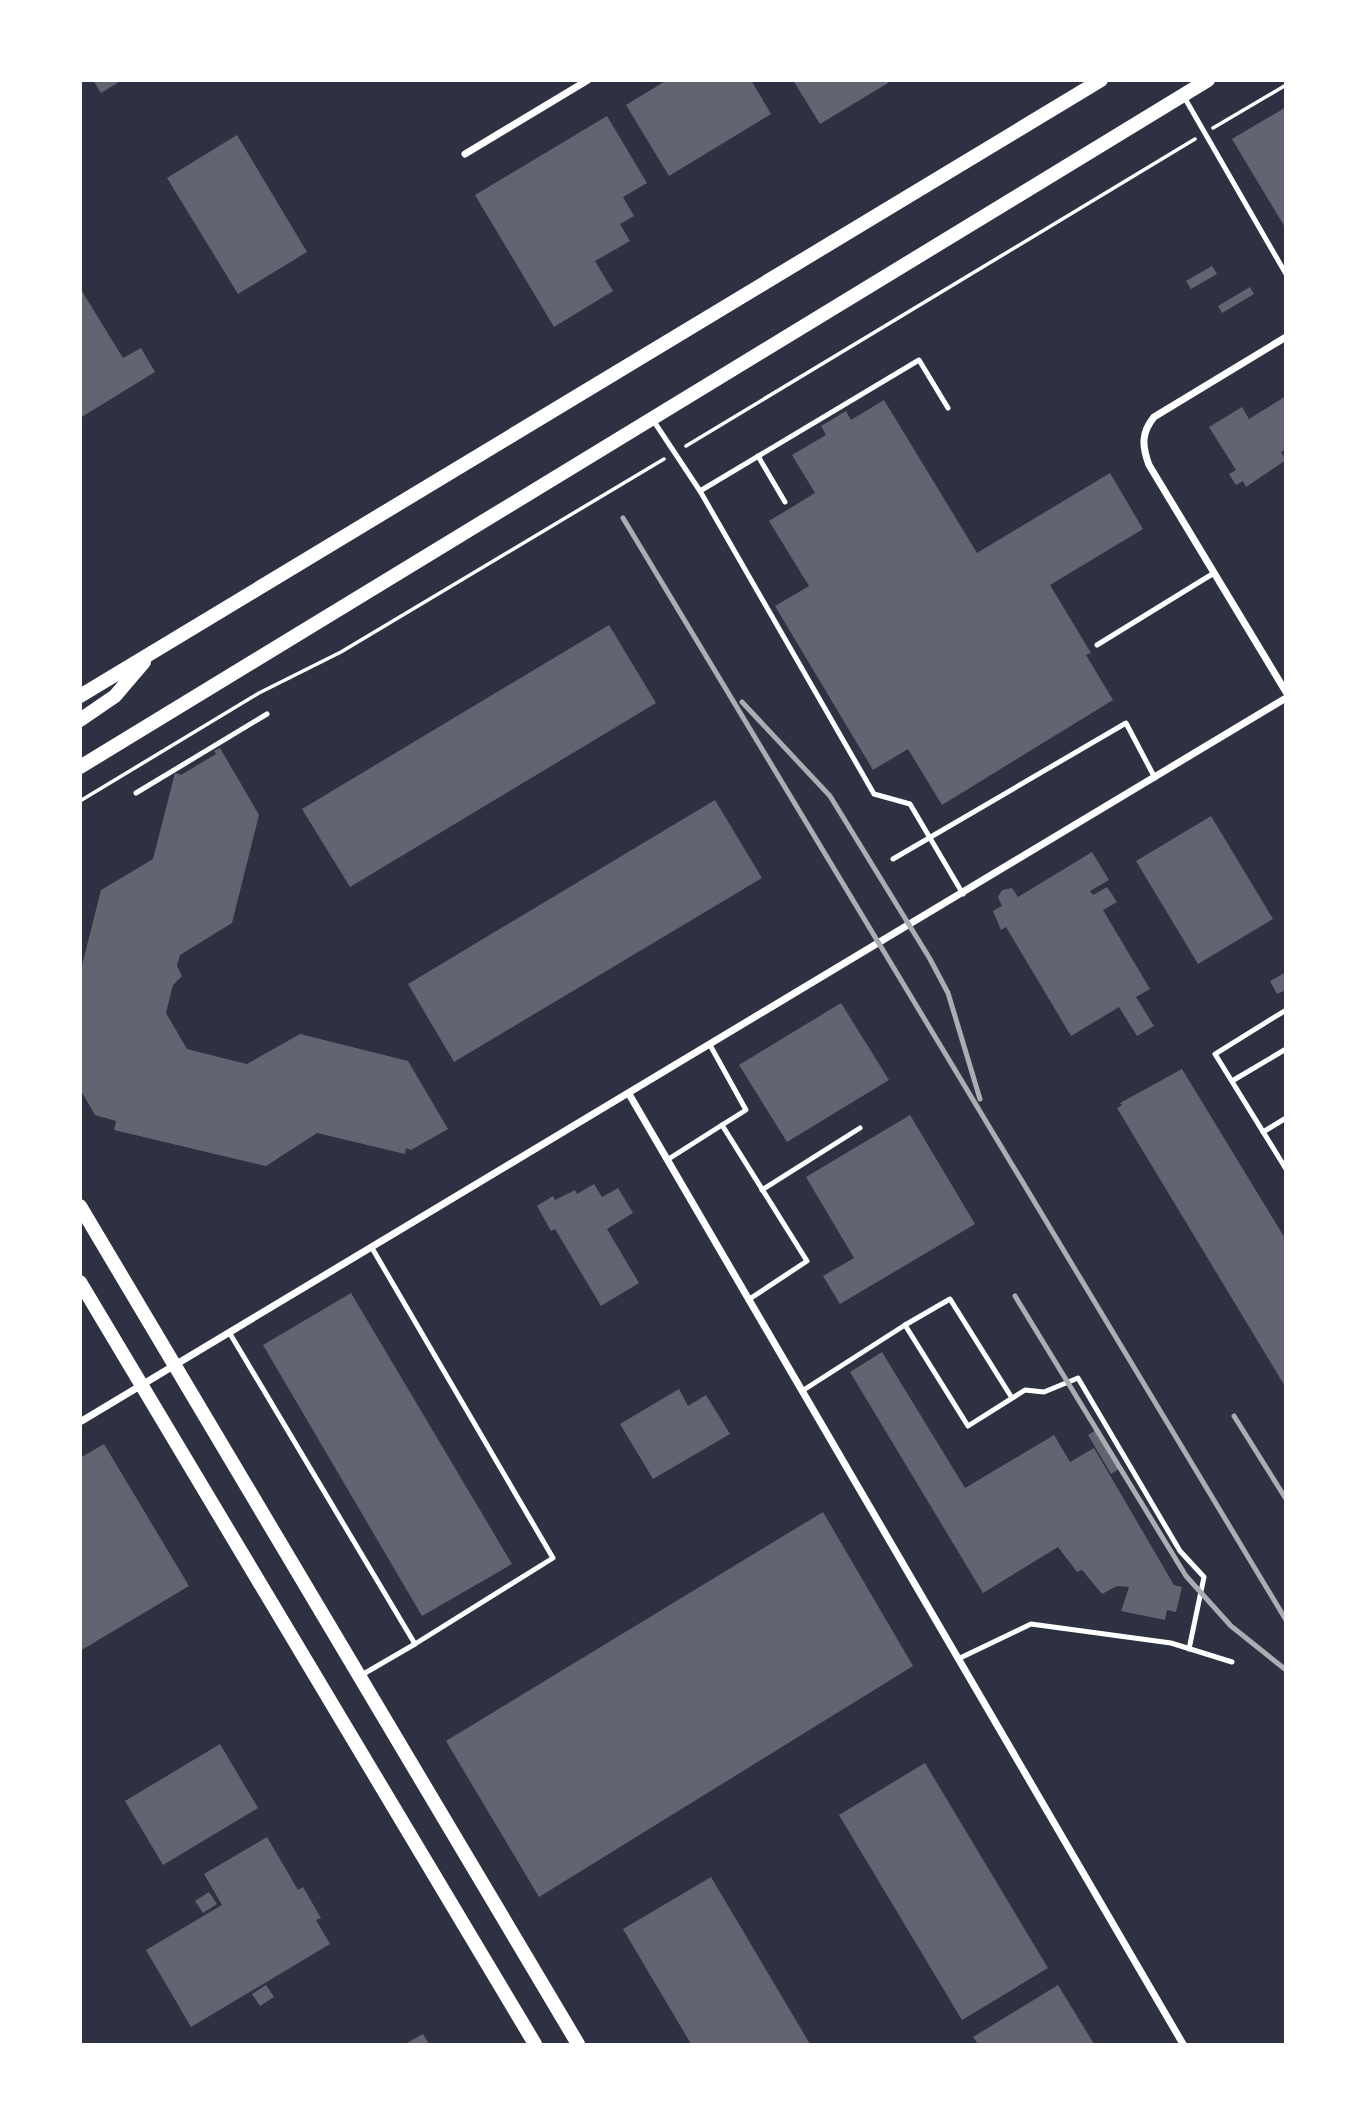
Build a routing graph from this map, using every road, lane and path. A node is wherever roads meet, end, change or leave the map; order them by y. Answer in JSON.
{"nodes":[{"id":1,"x":588,"y":80,"type":"edge"},
{"id":2,"x":1101,"y":80,"type":"edge"},
{"id":3,"x":1208,"y":80,"type":"edge"},
{"id":4,"x":1191,"y":89,"type":"edge"},
{"id":5,"x":465,"y":154,"type":"dead end"},
{"id":6,"x":1286,"y":274,"type":"edge"},
{"id":7,"x":1286,"y":337,"type":"edge"},
{"id":8,"x":948,"y":408,"type":"dead end"},
{"id":9,"x":653,"y":420,"type":"junction"},
{"id":10,"x":758,"y":456,"type":"junction"},
{"id":11,"x":700,"y":491,"type":"junction"},
{"id":12,"x":785,"y":502,"type":"dead end"},
{"id":13,"x":1214,"y":573,"type":"junction"},
{"id":14,"x":1097,"y":646,"type":"dead end"},
{"id":15,"x":152,"y":653,"type":"junction"},
{"id":16,"x":1286,"y":692,"type":"edge"},
{"id":17,"x":80,"y":696,"type":"edge"},
{"id":18,"x":1286,"y":698,"type":"edge"},
{"id":19,"x":267,"y":714,"type":"dead end"},
{"id":20,"x":80,"y":720,"type":"edge"},
{"id":21,"x":80,"y":767,"type":"edge"},
{"id":22,"x":1155,"y":778,"type":"junction"},
{"id":23,"x":136,"y":793,"type":"dead end"},
{"id":24,"x":928,"y":837,"type":"junction"},
{"id":25,"x":893,"y":859,"type":"dead end"},
{"id":26,"x":963,"y":894,"type":"junction"},
{"id":27,"x":1286,"y":1010,"type":"edge"},
{"id":28,"x":710,"y":1045,"type":"junction"},
{"id":29,"x":1286,"y":1049,"type":"edge"},
{"id":30,"x":1232,"y":1081,"type":"junction"},
{"id":31,"x":629,"y":1094,"type":"junction"},
{"id":32,"x":1286,"y":1118,"type":"edge"},
{"id":33,"x":722,"y":1125,"type":"junction"},
{"id":34,"x":860,"y":1128,"type":"dead end"},
{"id":35,"x":1263,"y":1132,"type":"junction"},
{"id":36,"x":667,"y":1160,"type":"junction"},
{"id":37,"x":1283,"y":1161,"type":"edge"},
{"id":38,"x":1286,"y":1169,"type":"edge"},
{"id":39,"x":762,"y":1190,"type":"junction"},
{"id":40,"x":80,"y":1206,"type":"edge"},
{"id":41,"x":372,"y":1248,"type":"junction"},
{"id":42,"x":80,"y":1282,"type":"edge"},
{"id":43,"x":748,"y":1300,"type":"junction"},
{"id":44,"x":905,"y":1325,"type":"junction"},
{"id":45,"x":229,"y":1332,"type":"junction"},
{"id":46,"x":175,"y":1365,"type":"junction"},
{"id":47,"x":141,"y":1384,"type":"junction"},
{"id":48,"x":802,"y":1391,"type":"junction"},
{"id":49,"x":1012,"y":1398,"type":"junction"},
{"id":50,"x":80,"y":1422,"type":"edge"},
{"id":51,"x":415,"y":1644,"type":"junction"},
{"id":52,"x":1189,"y":1649,"type":"junction"},
{"id":53,"x":958,"y":1659,"type":"junction"},
{"id":54,"x":1232,"y":1662,"type":"dead end"},
{"id":55,"x":359,"y":1677,"type":"junction"},
{"id":56,"x":534,"y":2045,"type":"edge"},
{"id":57,"x":578,"y":2045,"type":"edge"},
{"id":58,"x":1183,"y":2045,"type":"edge"}],
"edges":[{"from":1,"to":5,"type":"street"},
{"from":2,"to":15,"type":"main road"},
{"from":3,"to":4,"type":"main road"},
{"from":4,"to":6,"type":"lane"},
{"from":4,"to":9,"type":"main road"},
{"from":7,"to":13,"type":"street"},
{"from":8,"to":10,"type":"lane"},
{"from":9,"to":11,"type":"lane"},
{"from":9,"to":21,"type":"main road"},
{"from":10,"to":11,"type":"lane"},
{"from":10,"to":12,"type":"lane"},
{"from":11,"to":24,"type":"lane"},
{"from":13,"to":14,"type":"lane"},
{"from":13,"to":16,"type":"street"},
{"from":15,"to":17,"type":"main road"},
{"from":15,"to":20,"type":"main road"},
{"from":18,"to":22,"type":"street"},
{"from":19,"to":23,"type":"lane"},
{"from":22,"to":24,"type":"lane"},
{"from":22,"to":26,"type":"street"},
{"from":24,"to":25,"type":"lane"},
{"from":24,"to":26,"type":"lane"},
{"from":26,"to":28,"type":"street"},
{"from":27,"to":30,"type":"lane"},
{"from":28,"to":31,"type":"street"},
{"from":28,"to":33,"type":"lane"},
{"from":29,"to":30,"type":"lane"},
{"from":30,"to":35,"type":"lane"},
{"from":31,"to":36,"type":"street"},
{"from":31,"to":41,"type":"street"},
{"from":32,"to":35,"type":"lane"},
{"from":33,"to":36,"type":"lane"},
{"from":33,"to":39,"type":"lane"},
{"from":34,"to":39,"type":"lane"},
{"from":35,"to":37,"type":"lane"},
{"from":36,"to":43,"type":"street"},
{"from":37,"to":38,"type":"lane"},
{"from":39,"to":43,"type":"lane"},
{"from":40,"to":46,"type":"main road"},
{"from":41,"to":45,"type":"street"},
{"from":41,"to":51,"type":"lane"},
{"from":42,"to":47,"type":"main road"},
{"from":43,"to":48,"type":"street"},
{"from":44,"to":48,"type":"lane"},
{"from":44,"to":49,"type":"lane"},
{"from":44,"to":49,"type":"lane"},
{"from":45,"to":46,"type":"street"},
{"from":45,"to":51,"type":"lane"},
{"from":46,"to":47,"type":"street"},
{"from":46,"to":55,"type":"main road"},
{"from":47,"to":50,"type":"street"},
{"from":47,"to":56,"type":"main road"},
{"from":48,"to":53,"type":"street"},
{"from":49,"to":52,"type":"lane"},
{"from":51,"to":55,"type":"lane"},
{"from":52,"to":53,"type":"lane"},
{"from":52,"to":54,"type":"lane"},
{"from":53,"to":58,"type":"street"},
{"from":55,"to":57,"type":"main road"}]}
